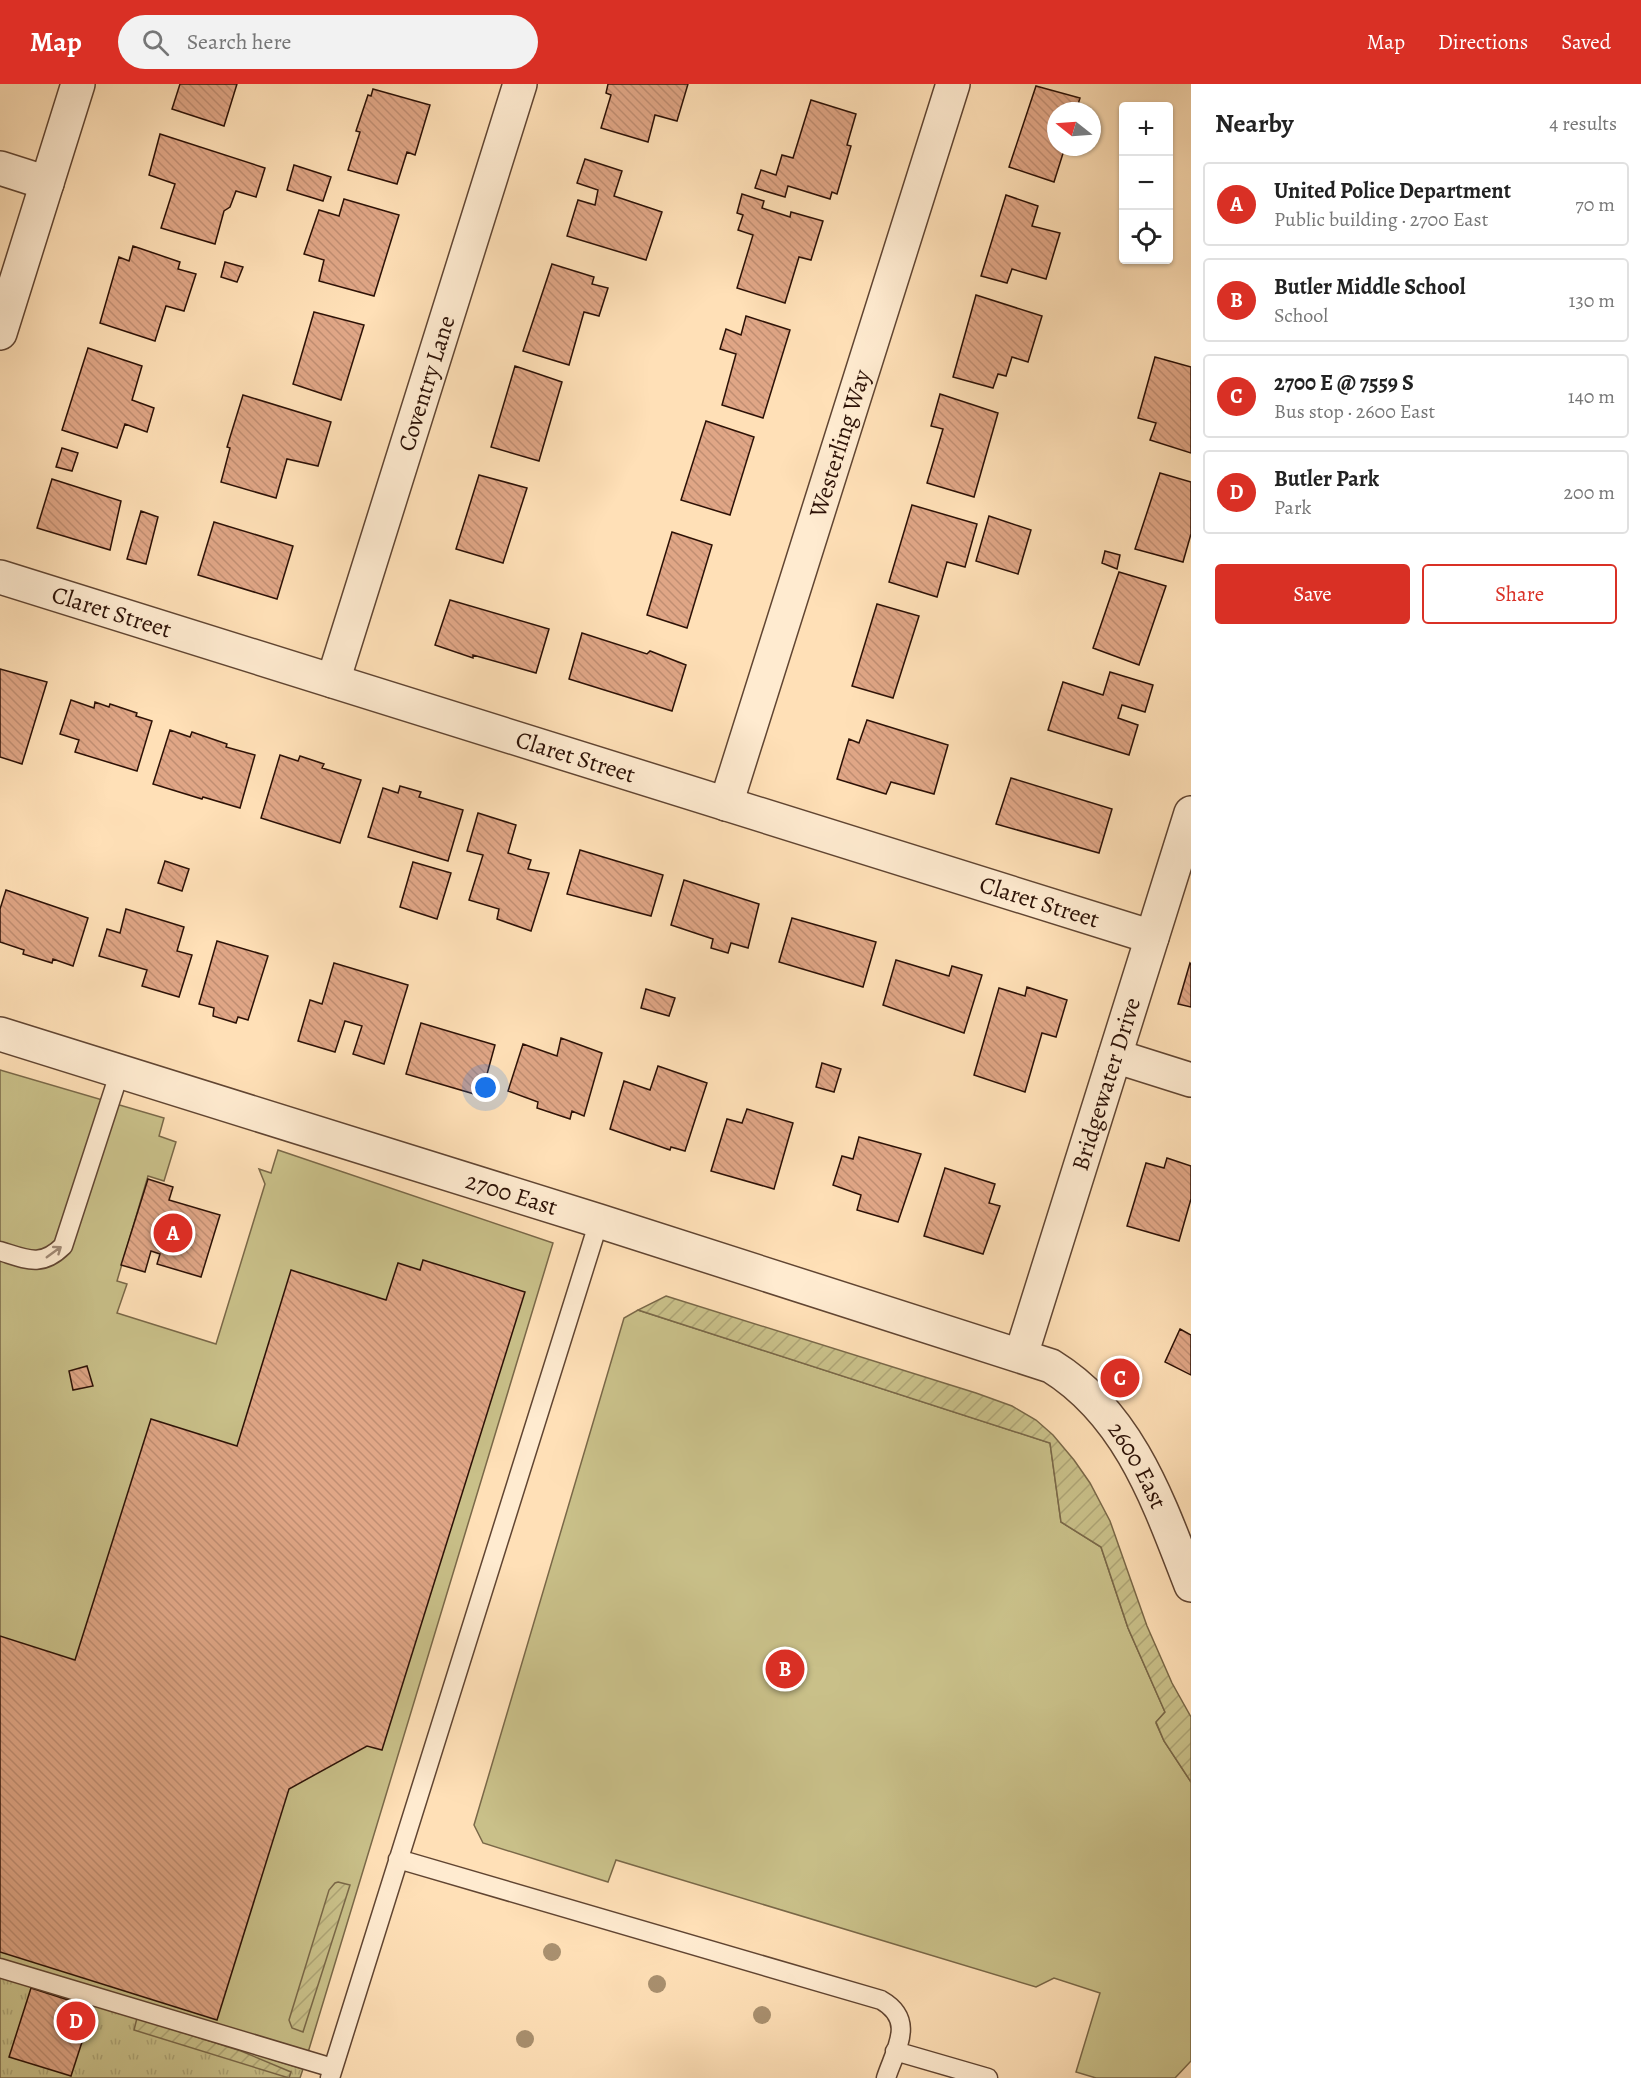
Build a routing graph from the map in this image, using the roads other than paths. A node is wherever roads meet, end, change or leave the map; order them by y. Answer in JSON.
{"nodes":[{"id":1,"x":78,"y":84,"type":"edge"},
{"id":2,"x":520,"y":84,"type":"edge"},
{"id":3,"x":953,"y":84,"type":"edge"},
{"id":4,"x":0,"y":168,"type":"edge"},
{"id":5,"x":47,"y":183,"type":"junction"},
{"id":6,"x":0,"y":333,"type":"edge"},
{"id":7,"x":0,"y":577,"type":"edge"},
{"id":8,"x":333,"y":681,"type":"junction"},
{"id":9,"x":726,"y":804,"type":"junction"},
{"id":10,"x":1191,"y":813,"type":"edge"},
{"id":11,"x":1152,"y":937,"type":"junction"},
{"id":12,"x":0,"y":1034,"type":"edge"},
{"id":13,"x":1115,"y":1056,"type":"junction"},
{"id":14,"x":120,"y":1071,"type":"junction"},
{"id":15,"x":1191,"y":1080,"type":"edge"},
{"id":16,"x":599,"y":1221,"type":"junction"},
{"id":17,"x":0,"y":1251,"type":"edge"},
{"id":18,"x":1021,"y":1355,"type":"junction"},
{"id":19,"x":1191,"y":1585,"type":"edge"},
{"id":20,"x":398,"y":1859,"type":"junction"},
{"id":21,"x":0,"y":1968,"type":"edge"},
{"id":22,"x":895,"y":2051,"type":"junction"},
{"id":23,"x":332,"y":2073,"type":"edge"},
{"id":24,"x":886,"y":2078,"type":"edge"},
{"id":25,"x":988,"y":2078,"type":"edge"}],
"edges":[{"from":1,"to":5,"type":"street"},
{"from":2,"to":8,"type":"street","name":"Coventry Lane"},
{"from":3,"to":9,"type":"street","name":"Westerling Way"},
{"from":4,"to":5,"type":"street"},
{"from":5,"to":6,"type":"street"},
{"from":7,"to":8,"type":"street","name":"Claret Street"},
{"from":8,"to":9,"type":"street","name":"Claret Street"},
{"from":9,"to":11,"type":"street","name":"Claret Street"},
{"from":10,"to":11,"type":"street","name":"Bridgewater Drive"},
{"from":11,"to":13,"type":"street","name":"Bridgewater Drive"},
{"from":12,"to":14,"type":"street","name":"2700 East"},
{"from":13,"to":15,"type":"street"},
{"from":13,"to":18,"type":"street","name":"Bridgewater Drive"},
{"from":14,"to":16,"type":"street","name":"2700 East"},
{"from":17,"to":14,"type":"lane","one_way":true},
{"from":16,"to":18,"type":"street","name":"2700 East"},
{"from":16,"to":20,"type":"lane"},
{"from":18,"to":19,"type":"street","name":"2600 East"},
{"from":20,"to":22,"type":"lane"},
{"from":20,"to":23,"type":"lane"},
{"from":21,"to":23,"type":"lane"},
{"from":22,"to":24,"type":"lane"},
{"from":22,"to":25,"type":"lane"}]}
